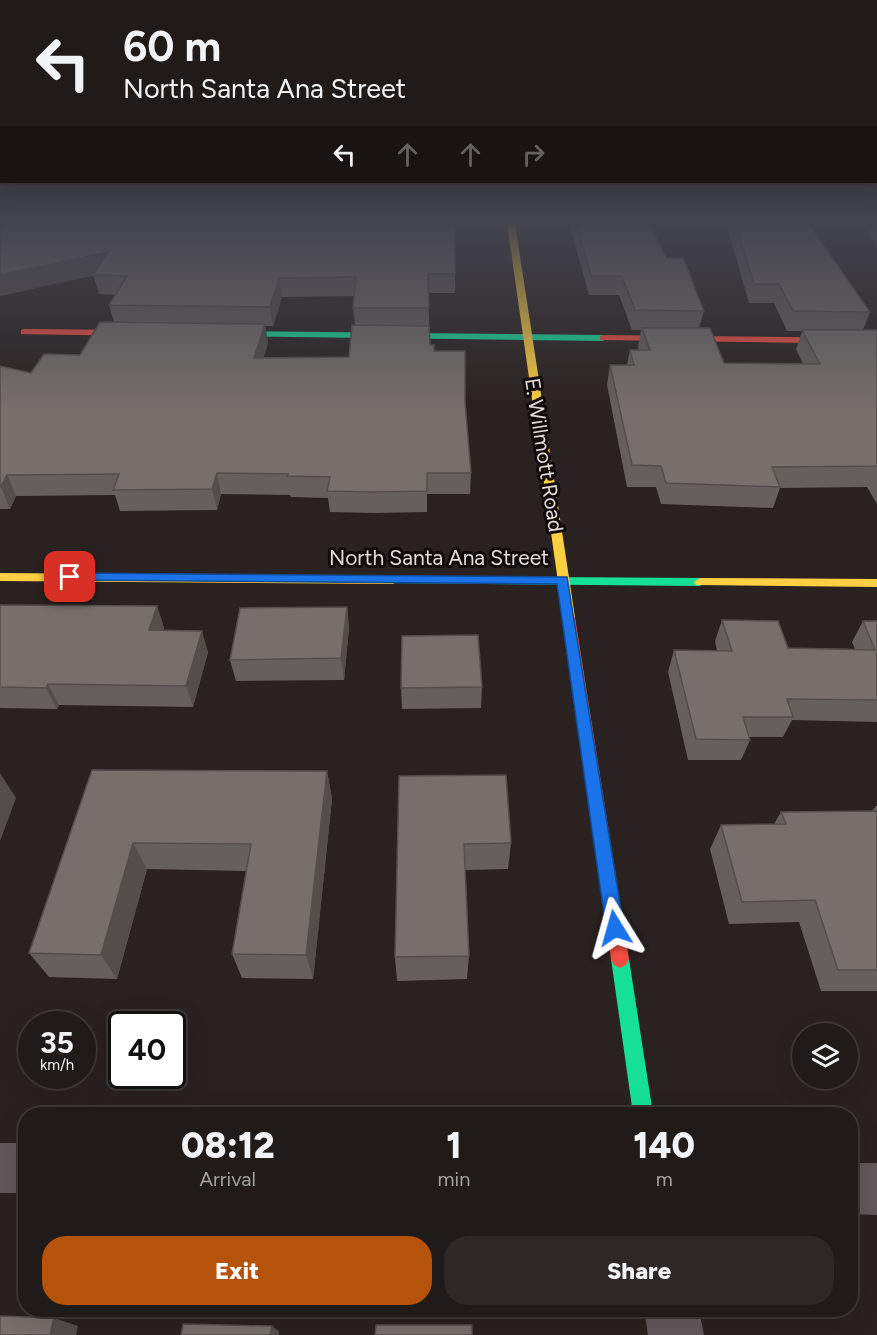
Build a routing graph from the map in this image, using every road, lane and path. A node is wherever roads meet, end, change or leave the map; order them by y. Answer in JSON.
{"nodes":[{"id":1,"x":520,"y":285,"type":"edge"},
{"id":2,"x":24,"y":332,"type":"dead end"},
{"id":3,"x":156,"y":334,"type":"edge"},
{"id":4,"x":204,"y":334,"type":"edge"},
{"id":5,"x":527,"y":338,"type":"junction"},
{"id":6,"x":877,"y":341,"type":"edge"},
{"id":7,"x":0,"y":577,"type":"edge"},
{"id":8,"x":563,"y":580,"type":"junction"},
{"id":9,"x":877,"y":583,"type":"edge"},
{"id":10,"x":642,"y":1107,"type":"edge"},
{"id":11,"x":0,"y":1168,"type":"edge"},
{"id":12,"x":18,"y":1168,"type":"edge"},
{"id":13,"x":858,"y":1188,"type":"edge"},
{"id":14,"x":877,"y":1189,"type":"edge"},
{"id":15,"x":673,"y":1317,"type":"edge"},
{"id":16,"x":676,"y":1335,"type":"edge"}],
"edges":[{"from":1,"to":5,"type":"street","name":"E. Willmott Road"},
{"from":2,"to":3,"type":"street"},
{"from":4,"to":5,"type":"street"},
{"from":5,"to":6,"type":"street"},
{"from":5,"to":8,"type":"street","name":"E. Willmott Road"},
{"from":7,"to":8,"type":"street","name":"North Santa Ana Street"},
{"from":8,"to":9,"type":"street","name":"North Santa Ana Street"},
{"from":8,"to":10,"type":"street","name":"E. Willmott Road"},
{"from":11,"to":12,"type":"street"},
{"from":13,"to":14,"type":"street"},
{"from":15,"to":16,"type":"street"}]}
